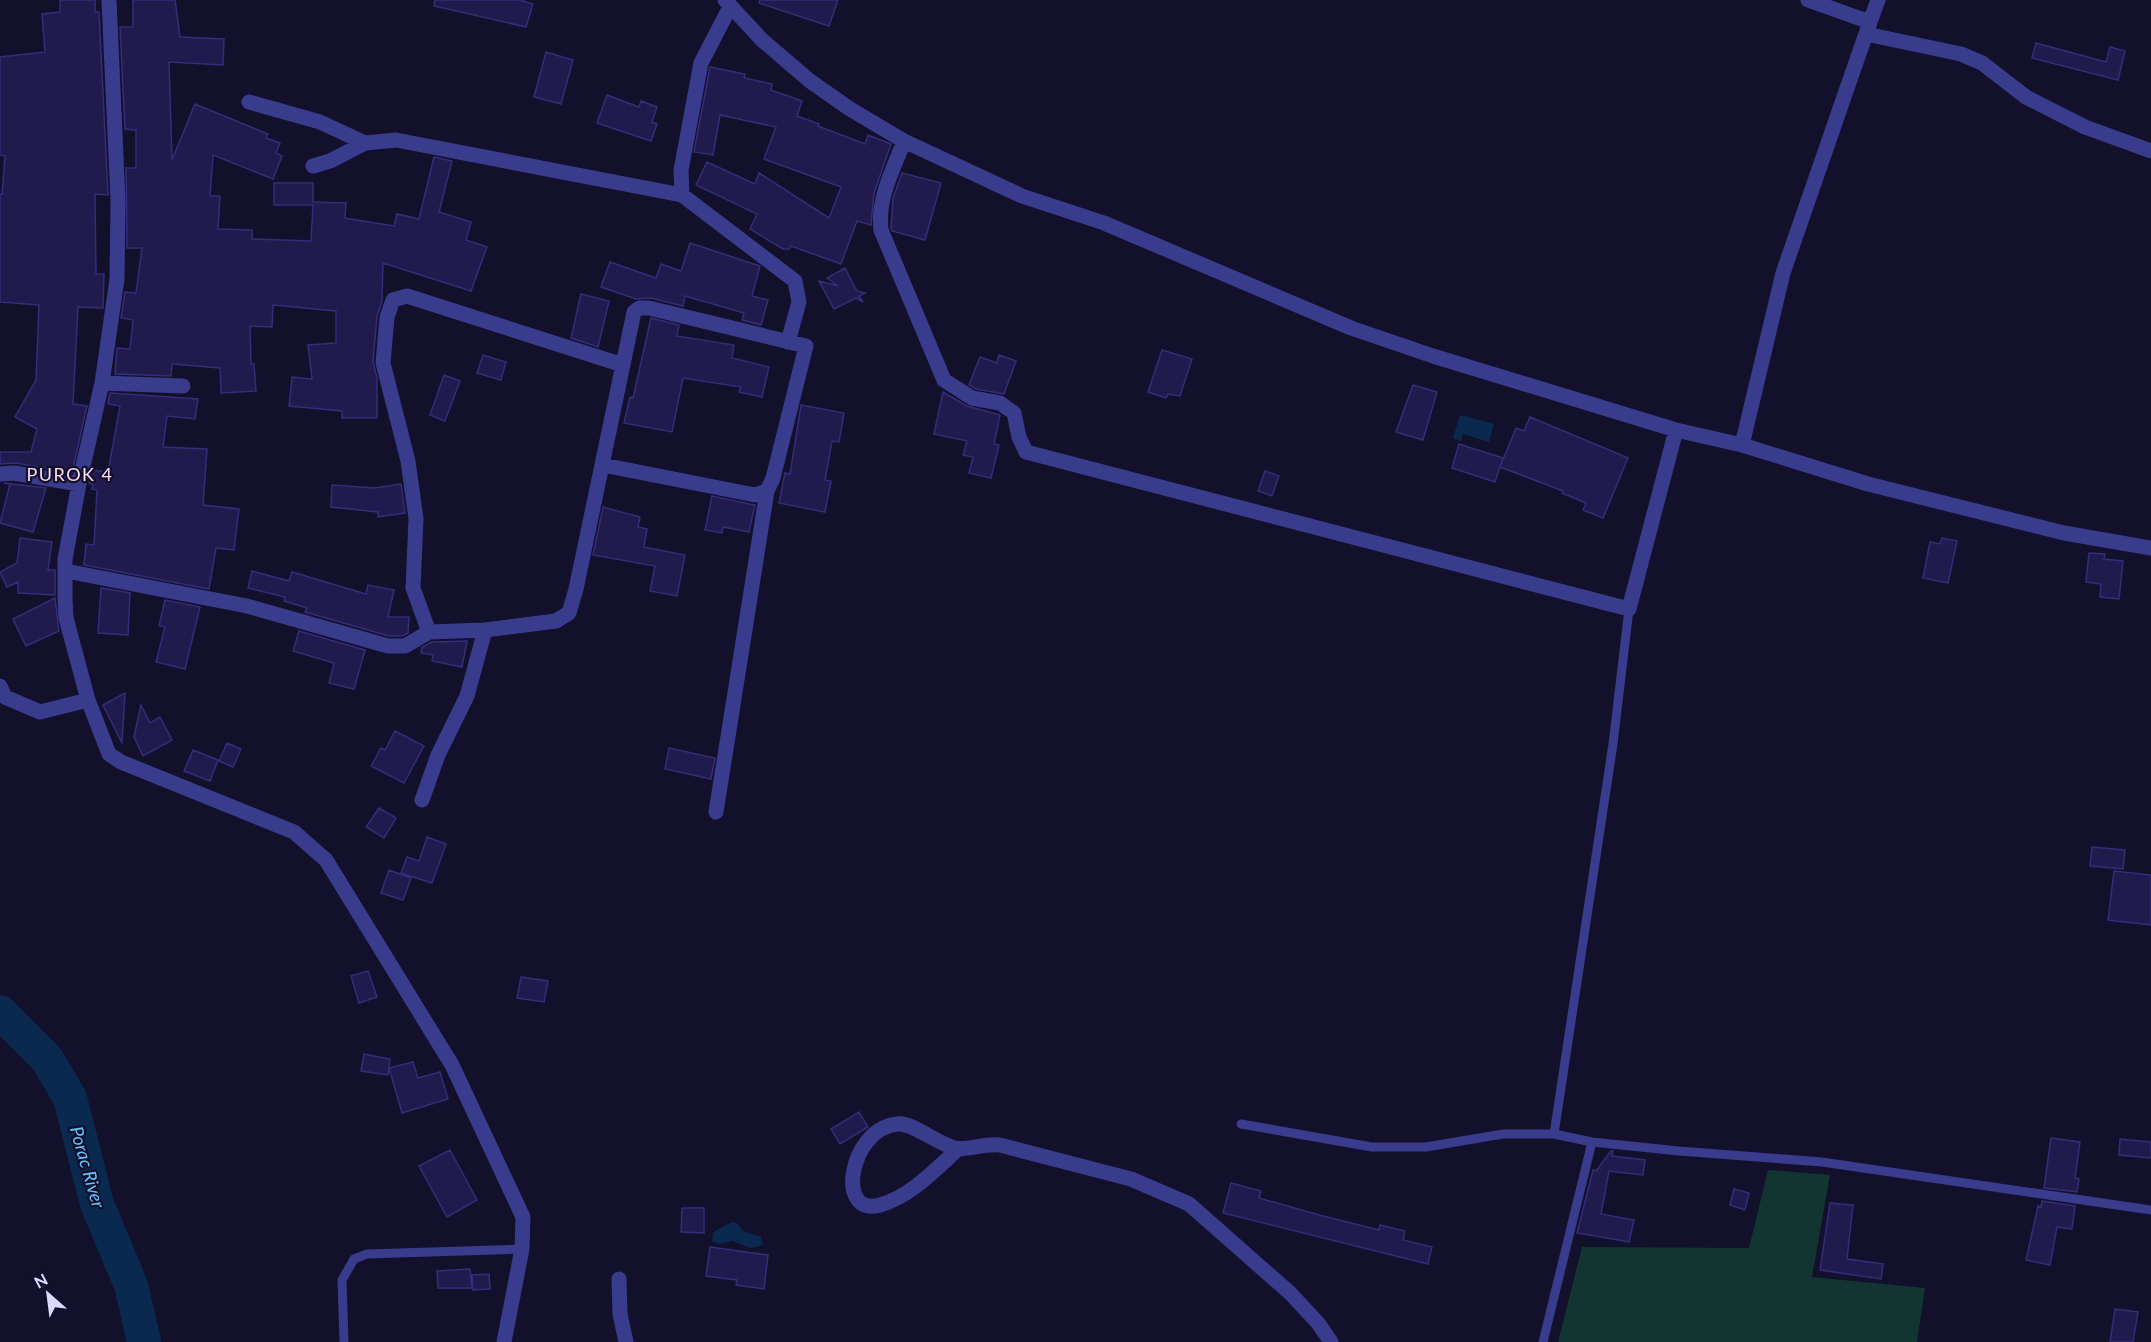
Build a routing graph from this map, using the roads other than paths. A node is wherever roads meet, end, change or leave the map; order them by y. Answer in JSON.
{"nodes":[{"id":1,"x":109,"y":0,"type":"edge"},
{"id":2,"x":1808,"y":0,"type":"edge"},
{"id":3,"x":1878,"y":0,"type":"edge"},
{"id":4,"x":728,"y":3,"type":"edge"},
{"id":5,"x":1868,"y":28,"type":"junction"},
{"id":6,"x":249,"y":102,"type":"dead end"},
{"id":7,"x":904,"y":141,"type":"junction"},
{"id":8,"x":365,"y":143,"type":"junction"},
{"id":9,"x":2151,"y":151,"type":"edge"},
{"id":10,"x":313,"y":166,"type":"dead end"},
{"id":11,"x":682,"y":195,"type":"junction"},
{"id":12,"x":788,"y":342,"type":"junction"},
{"id":13,"x":623,"y":365,"type":"junction"},
{"id":14,"x":102,"y":382,"type":"junction"},
{"id":15,"x":183,"y":386,"type":"dead end"},
{"id":16,"x":1676,"y":430,"type":"junction"},
{"id":17,"x":1742,"y":445,"type":"junction"},
{"id":18,"x":603,"y":465,"type":"junction"},
{"id":19,"x":0,"y":474,"type":"edge"},
{"id":20,"x":79,"y":484,"type":"junction"},
{"id":21,"x":767,"y":491,"type":"junction"},
{"id":22,"x":2151,"y":548,"type":"edge"},
{"id":23,"x":66,"y":571,"type":"junction"},
{"id":24,"x":1629,"y":609,"type":"junction"},
{"id":25,"x":485,"y":630,"type":"junction"},
{"id":26,"x":429,"y":632,"type":"junction"},
{"id":27,"x":0,"y":686,"type":"edge"},
{"id":28,"x":88,"y":700,"type":"junction"},
{"id":29,"x":422,"y":800,"type":"dead end"},
{"id":30,"x":716,"y":812,"type":"dead end"},
{"id":31,"x":1241,"y":1124,"type":"dead end"},
{"id":32,"x":1554,"y":1134,"type":"junction"},
{"id":33,"x":1592,"y":1142,"type":"junction"},
{"id":34,"x":958,"y":1149,"type":"junction"},
{"id":35,"x":2151,"y":1210,"type":"edge"},
{"id":36,"x":522,"y":1249,"type":"junction"},
{"id":37,"x":619,"y":1279,"type":"dead end"},
{"id":38,"x":344,"y":1342,"type":"edge"},
{"id":39,"x":504,"y":1342,"type":"edge"},
{"id":40,"x":626,"y":1342,"type":"edge"},
{"id":41,"x":1331,"y":1342,"type":"edge"},
{"id":42,"x":1543,"y":1342,"type":"edge"}],
"edges":[{"from":1,"to":14,"type":"street"},
{"from":2,"to":5,"type":"street"},
{"from":3,"to":5,"type":"street"},
{"from":4,"to":7,"type":"street"},
{"from":4,"to":11,"type":"street"},
{"from":5,"to":9,"type":"street"},
{"from":5,"to":17,"type":"street"},
{"from":6,"to":8,"type":"street"},
{"from":7,"to":16,"type":"street"},
{"from":7,"to":24,"type":"street"},
{"from":8,"to":10,"type":"street"},
{"from":8,"to":11,"type":"street"},
{"from":11,"to":12,"type":"street"},
{"from":12,"to":13,"type":"street"},
{"from":12,"to":21,"type":"street"},
{"from":13,"to":18,"type":"street"},
{"from":13,"to":26,"type":"street"},
{"from":14,"to":15,"type":"street"},
{"from":14,"to":20,"type":"street"},
{"from":16,"to":17,"type":"street"},
{"from":16,"to":24,"type":"street"},
{"from":17,"to":22,"type":"street"},
{"from":18,"to":21,"type":"street"},
{"from":18,"to":25,"type":"street"},
{"from":19,"to":20,"type":"street"},
{"from":20,"to":23,"type":"street"},
{"from":21,"to":30,"type":"street"},
{"from":23,"to":26,"type":"street"},
{"from":23,"to":28,"type":"street"},
{"from":24,"to":32,"type":"lane"},
{"from":25,"to":26,"type":"street"},
{"from":25,"to":29,"type":"street"},
{"from":27,"to":28,"type":"street"},
{"from":28,"to":36,"type":"street"},
{"from":31,"to":32,"type":"lane"},
{"from":32,"to":33,"type":"lane"},
{"from":33,"to":35,"type":"lane"},
{"from":33,"to":42,"type":"lane"},
{"from":34,"to":34,"type":"street"},
{"from":34,"to":41,"type":"street"},
{"from":36,"to":38,"type":"lane"},
{"from":36,"to":39,"type":"street"},
{"from":37,"to":40,"type":"street"}]}
